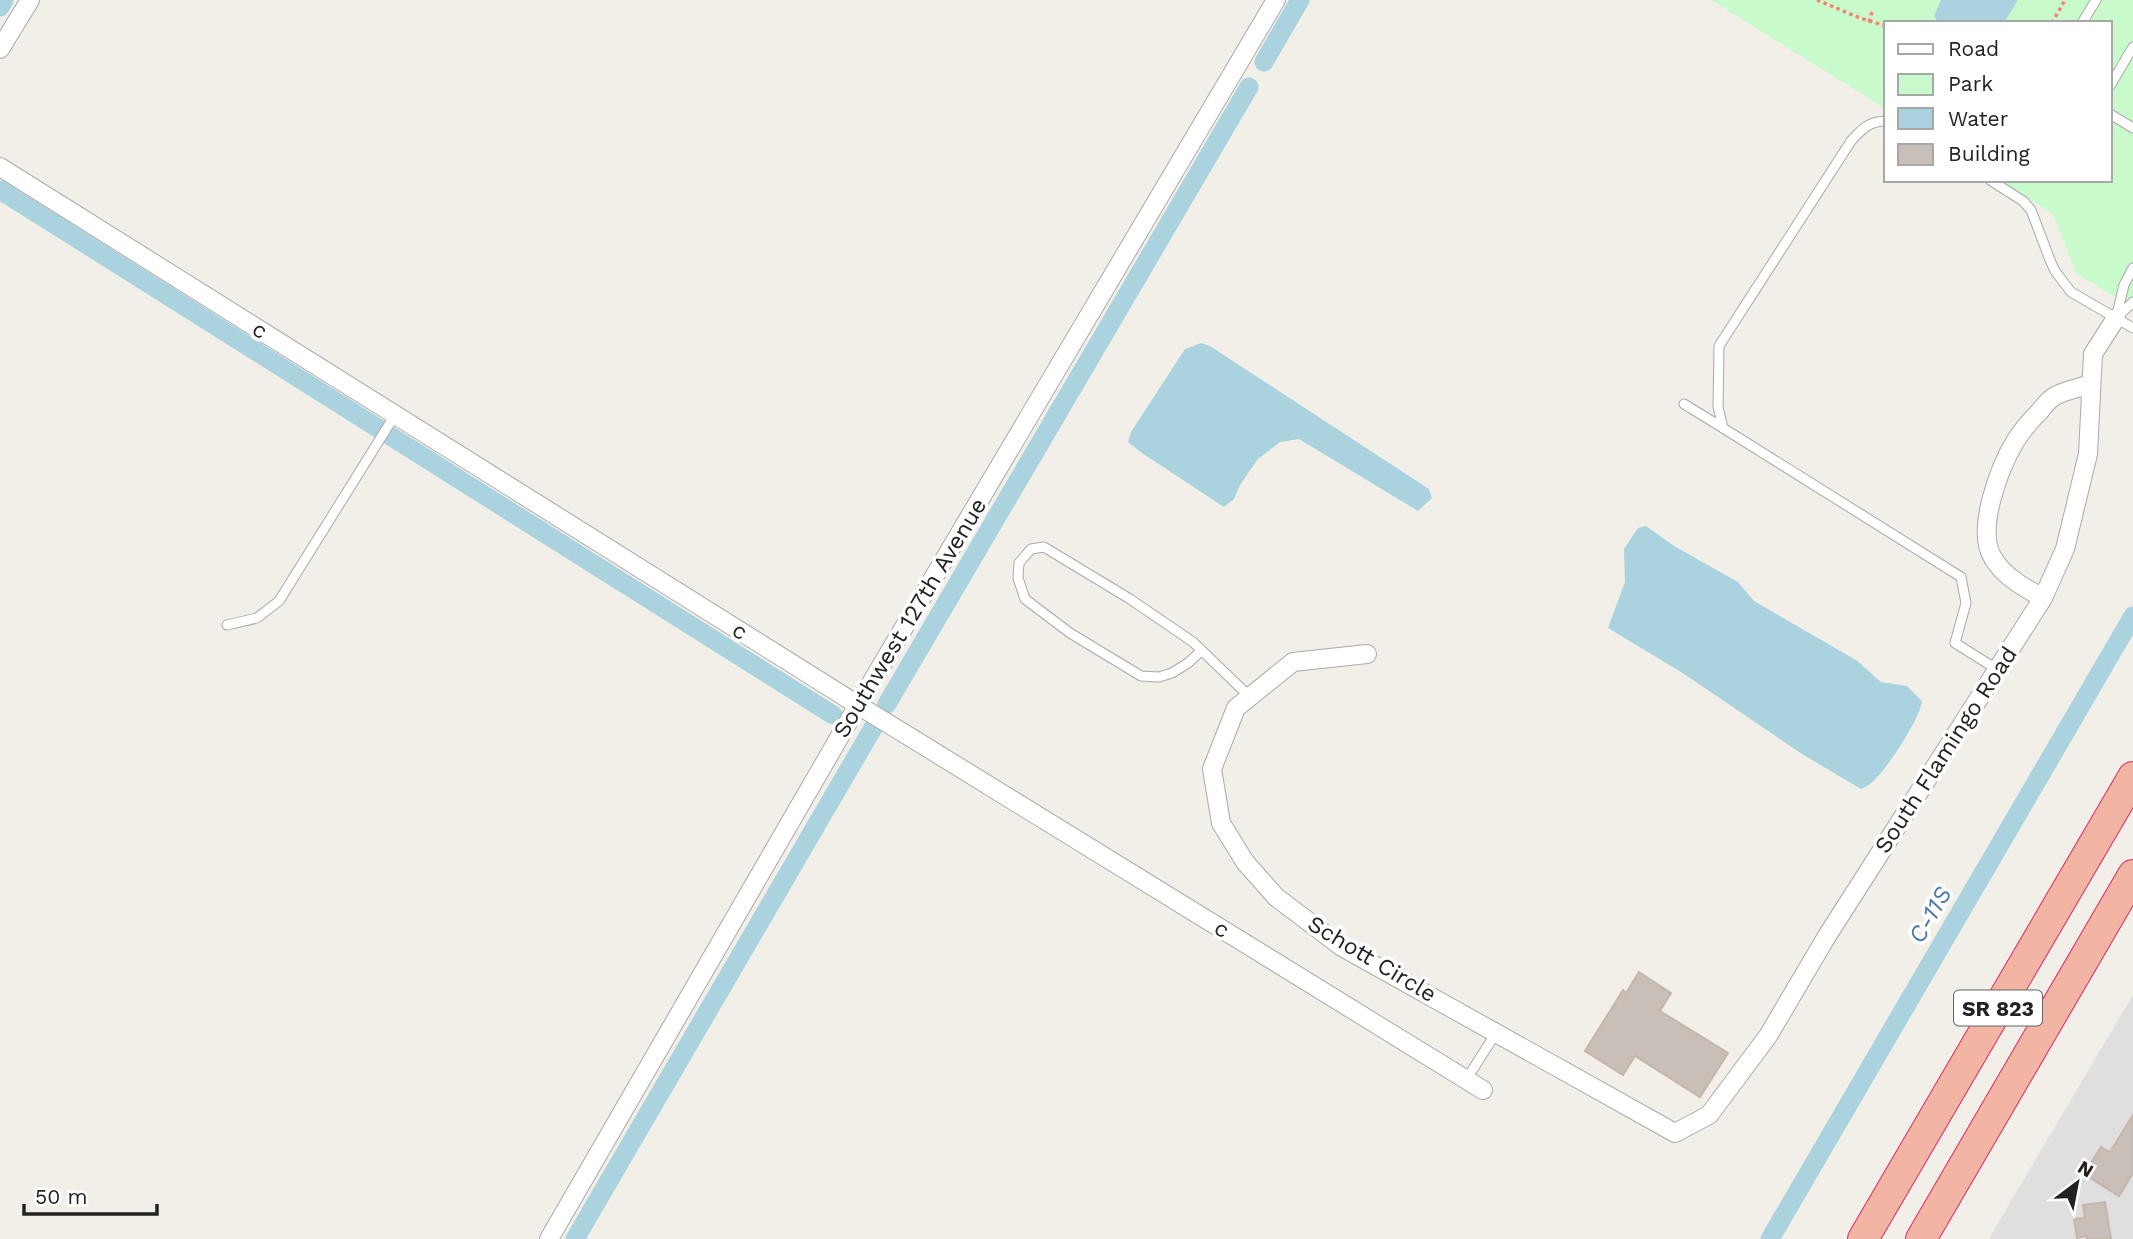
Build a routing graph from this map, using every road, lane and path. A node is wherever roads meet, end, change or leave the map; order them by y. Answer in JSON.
{"nodes":[{"id":1,"x":30,"y":0,"type":"edge"},
{"id":2,"x":1276,"y":0,"type":"edge"},
{"id":3,"x":1817,"y":0,"type":"edge"},
{"id":4,"x":2065,"y":0,"type":"edge"},
{"id":5,"x":2096,"y":0,"type":"edge"},
{"id":6,"x":1872,"y":12,"type":"dead end"},
{"id":7,"x":2053,"y":21,"type":"edge"},
{"id":8,"x":2083,"y":21,"type":"edge"},
{"id":9,"x":1869,"y":22,"type":"junction"},
{"id":10,"x":1884,"y":26,"type":"edge"},
{"id":11,"x":2133,"y":47,"type":"edge"},
{"id":12,"x":0,"y":49,"type":"edge"},
{"id":13,"x":2112,"y":83,"type":"edge"},
{"id":14,"x":2112,"y":115,"type":"edge"},
{"id":15,"x":1884,"y":121,"type":"edge"},
{"id":16,"x":2133,"y":128,"type":"edge"},
{"id":17,"x":0,"y":167,"type":"edge"},
{"id":18,"x":1993,"y":182,"type":"edge"},
{"id":19,"x":2133,"y":268,"type":"edge"},
{"id":20,"x":2133,"y":302,"type":"edge"},
{"id":21,"x":2116,"y":318,"type":"junction"},
{"id":22,"x":2133,"y":328,"type":"edge"},
{"id":23,"x":2091,"y":384,"type":"junction"},
{"id":24,"x":1684,"y":404,"type":"dead end"},
{"id":25,"x":394,"y":418,"type":"junction"},
{"id":26,"x":1723,"y":428,"type":"junction"},
{"id":27,"x":2043,"y":598,"type":"junction"},
{"id":28,"x":227,"y":625,"type":"dead end"},
{"id":29,"x":1201,"y":651,"type":"junction"},
{"id":30,"x":1367,"y":654,"type":"dead end"},
{"id":31,"x":1998,"y":670,"type":"junction"},
{"id":32,"x":1250,"y":697,"type":"junction"},
{"id":33,"x":858,"y":705,"type":"junction"},
{"id":34,"x":2133,"y":777,"type":"edge"},
{"id":35,"x":2133,"y":875,"type":"edge"},
{"id":36,"x":1496,"y":1033,"type":"junction"},
{"id":37,"x":1466,"y":1080,"type":"junction"},
{"id":38,"x":1483,"y":1090,"type":"dead end"},
{"id":39,"x":1675,"y":1133,"type":"joint"},
{"id":40,"x":549,"y":1239,"type":"edge"},
{"id":41,"x":1863,"y":1239,"type":"edge"},
{"id":42,"x":1921,"y":1239,"type":"edge"}],
"edges":[{"from":1,"to":12,"type":"street"},
{"from":2,"to":33,"type":"street","name":"Southwest 127th Avenue"},
{"from":3,"to":9,"type":"path"},
{"from":4,"to":7,"type":"path"},
{"from":5,"to":8,"type":"lane"},
{"from":6,"to":9,"type":"path"},
{"from":9,"to":10,"type":"path"},
{"from":11,"to":13,"type":"lane"},
{"from":14,"to":16,"type":"lane"},
{"from":15,"to":26,"type":"lane"},
{"from":17,"to":25,"type":"street","name":"c"},
{"from":18,"to":21,"type":"lane"},
{"from":19,"to":21,"type":"lane"},
{"from":20,"to":21,"type":"lane"},
{"from":21,"to":22,"type":"lane"},
{"from":21,"to":23,"type":"street","name":"South Flamingo Road"},
{"from":23,"to":27,"type":"street","name":"South Flamingo Road"},
{"from":23,"to":27,"type":"street"},
{"from":24,"to":26,"type":"lane"},
{"from":25,"to":28,"type":"lane"},
{"from":25,"to":33,"type":"street","name":"c"},
{"from":26,"to":31,"type":"lane"},
{"from":27,"to":31,"type":"street","name":"South Flamingo Road"},
{"from":29,"to":29,"type":"lane"},
{"from":29,"to":32,"type":"lane"},
{"from":30,"to":32,"type":"street","name":"Schott Circle"},
{"from":31,"to":39,"type":"street","name":"South Flamingo Road"},
{"from":32,"to":36,"type":"street","name":"Schott Circle"},
{"from":33,"to":37,"type":"street","name":"c"},
{"from":33,"to":40,"type":"street","name":"Southwest 127th Avenue"},
{"from":34,"to":41,"type":"highway","number":"SR 823"},
{"from":35,"to":42,"type":"highway","number":"SR 823"},
{"from":36,"to":37,"type":"lane"},
{"from":36,"to":39,"type":"street","name":"Schott Circle"},
{"from":37,"to":38,"type":"street","name":"c"}]}
